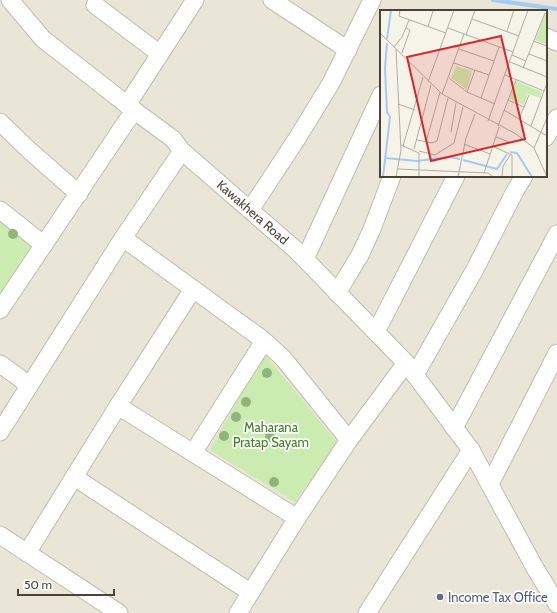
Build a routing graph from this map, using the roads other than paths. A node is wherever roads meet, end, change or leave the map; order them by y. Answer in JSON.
{"nodes":[{"id":1,"x":10,"y":0,"type":"edge"},
{"id":2,"x":272,"y":0,"type":"edge"},
{"id":3,"x":372,"y":0,"type":"edge"},
{"id":4,"x":192,"y":1,"type":"edge"},
{"id":5,"x":95,"y":6,"type":"dead end"},
{"id":6,"x":547,"y":37,"type":"edge"},
{"id":7,"x":557,"y":42,"type":"edge"},
{"id":8,"x":348,"y":50,"type":"junction"},
{"id":9,"x":160,"y":54,"type":"junction"},
{"id":10,"x":380,"y":97,"type":"edge"},
{"id":11,"x":131,"y":108,"type":"junction"},
{"id":12,"x":547,"y":109,"type":"edge"},
{"id":13,"x":557,"y":114,"type":"edge"},
{"id":14,"x":557,"y":118,"type":"edge"},
{"id":15,"x":2,"y":129,"type":"edge"},
{"id":16,"x":547,"y":136,"type":"edge"},
{"id":17,"x":182,"y":151,"type":"junction"},
{"id":18,"x":392,"y":177,"type":"edge"},
{"id":19,"x":455,"y":177,"type":"edge"},
{"id":20,"x":523,"y":177,"type":"edge"},
{"id":21,"x":78,"y":194,"type":"junction"},
{"id":22,"x":0,"y":210,"type":"edge"},
{"id":23,"x":250,"y":210,"type":"junction"},
{"id":24,"x":557,"y":234,"type":"edge"},
{"id":25,"x":123,"y":238,"type":"junction"},
{"id":26,"x":44,"y":245,"type":"junction"},
{"id":27,"x":305,"y":259,"type":"junction"},
{"id":28,"x":193,"y":289,"type":"junction"},
{"id":29,"x":337,"y":293,"type":"junction"},
{"id":30,"x":0,"y":310,"type":"edge"},
{"id":31,"x":376,"y":332,"type":"junction"},
{"id":32,"x":264,"y":341,"type":"junction"},
{"id":33,"x":557,"y":353,"type":"edge"},
{"id":34,"x":0,"y":364,"type":"edge"},
{"id":35,"x":410,"y":369,"type":"junction"},
{"id":36,"x":30,"y":386,"type":"junction"},
{"id":37,"x":118,"y":406,"type":"junction"},
{"id":38,"x":454,"y":428,"type":"junction"},
{"id":39,"x":0,"y":432,"type":"edge"},
{"id":40,"x":349,"y":440,"type":"junction"},
{"id":41,"x":471,"y":450,"type":"junction"},
{"id":42,"x":192,"y":453,"type":"junction"},
{"id":43,"x":74,"y":477,"type":"junction"},
{"id":44,"x":490,"y":484,"type":"junction"},
{"id":45,"x":297,"y":518,"type":"junction"},
{"id":46,"x":0,"y":535,"type":"edge"},
{"id":47,"x":27,"y":553,"type":"junction"},
{"id":48,"x":250,"y":592,"type":"junction"},
{"id":49,"x":557,"y":604,"type":"edge"},
{"id":50,"x":119,"y":613,"type":"edge"},
{"id":51,"x":238,"y":613,"type":"edge"},
{"id":52,"x":367,"y":613,"type":"edge"}],
"edges":[{"from":1,"to":11,"type":"street","name":"Kawakhera Road"},
{"from":2,"to":8,"type":"street"},
{"from":3,"to":8,"type":"street"},
{"from":4,"to":9,"type":"street"},
{"from":5,"to":9,"type":"street"},
{"from":6,"to":7,"type":"street"},
{"from":8,"to":23,"type":"street"},
{"from":9,"to":11,"type":"street"},
{"from":10,"to":27,"type":"street"},
{"from":11,"to":17,"type":"street","name":"Kawakhera Road"},
{"from":11,"to":21,"type":"street"},
{"from":12,"to":13,"type":"street"},
{"from":14,"to":16,"type":"street"},
{"from":15,"to":21,"type":"street"},
{"from":17,"to":23,"type":"street","name":"Kawakhera Road"},
{"from":17,"to":25,"type":"street"},
{"from":18,"to":29,"type":"street"},
{"from":19,"to":31,"type":"street"},
{"from":20,"to":35,"type":"street"},
{"from":21,"to":26,"type":"street"},
{"from":22,"to":26,"type":"street"},
{"from":23,"to":27,"type":"street","name":"Kawakhera Road"},
{"from":24,"to":38,"type":"street"},
{"from":25,"to":28,"type":"street"},
{"from":25,"to":36,"type":"street"},
{"from":26,"to":30,"type":"street"},
{"from":27,"to":29,"type":"street","name":"Kawakhera Road"},
{"from":28,"to":32,"type":"street"},
{"from":28,"to":37,"type":"street"},
{"from":29,"to":31,"type":"street","name":"Kawakhera Road"},
{"from":31,"to":35,"type":"street","name":"Kawakhera Road"},
{"from":32,"to":40,"type":"street"},
{"from":32,"to":42,"type":"street"},
{"from":33,"to":44,"type":"street"},
{"from":34,"to":36,"type":"street"},
{"from":35,"to":38,"type":"street","name":"Kawakhera Road"},
{"from":35,"to":40,"type":"street"},
{"from":36,"to":39,"type":"street"},
{"from":37,"to":42,"type":"street"},
{"from":37,"to":43,"type":"street"},
{"from":38,"to":41,"type":"street","name":"Kawakhera Road"},
{"from":40,"to":45,"type":"street"},
{"from":41,"to":44,"type":"street","name":"Kawakhera Road"},
{"from":41,"to":52,"type":"street"},
{"from":42,"to":45,"type":"street"},
{"from":43,"to":47,"type":"street"},
{"from":43,"to":48,"type":"street"},
{"from":44,"to":49,"type":"street","name":"Kawakhera Road"},
{"from":45,"to":48,"type":"street"},
{"from":46,"to":47,"type":"street"},
{"from":47,"to":50,"type":"street"},
{"from":48,"to":51,"type":"street"}]}
